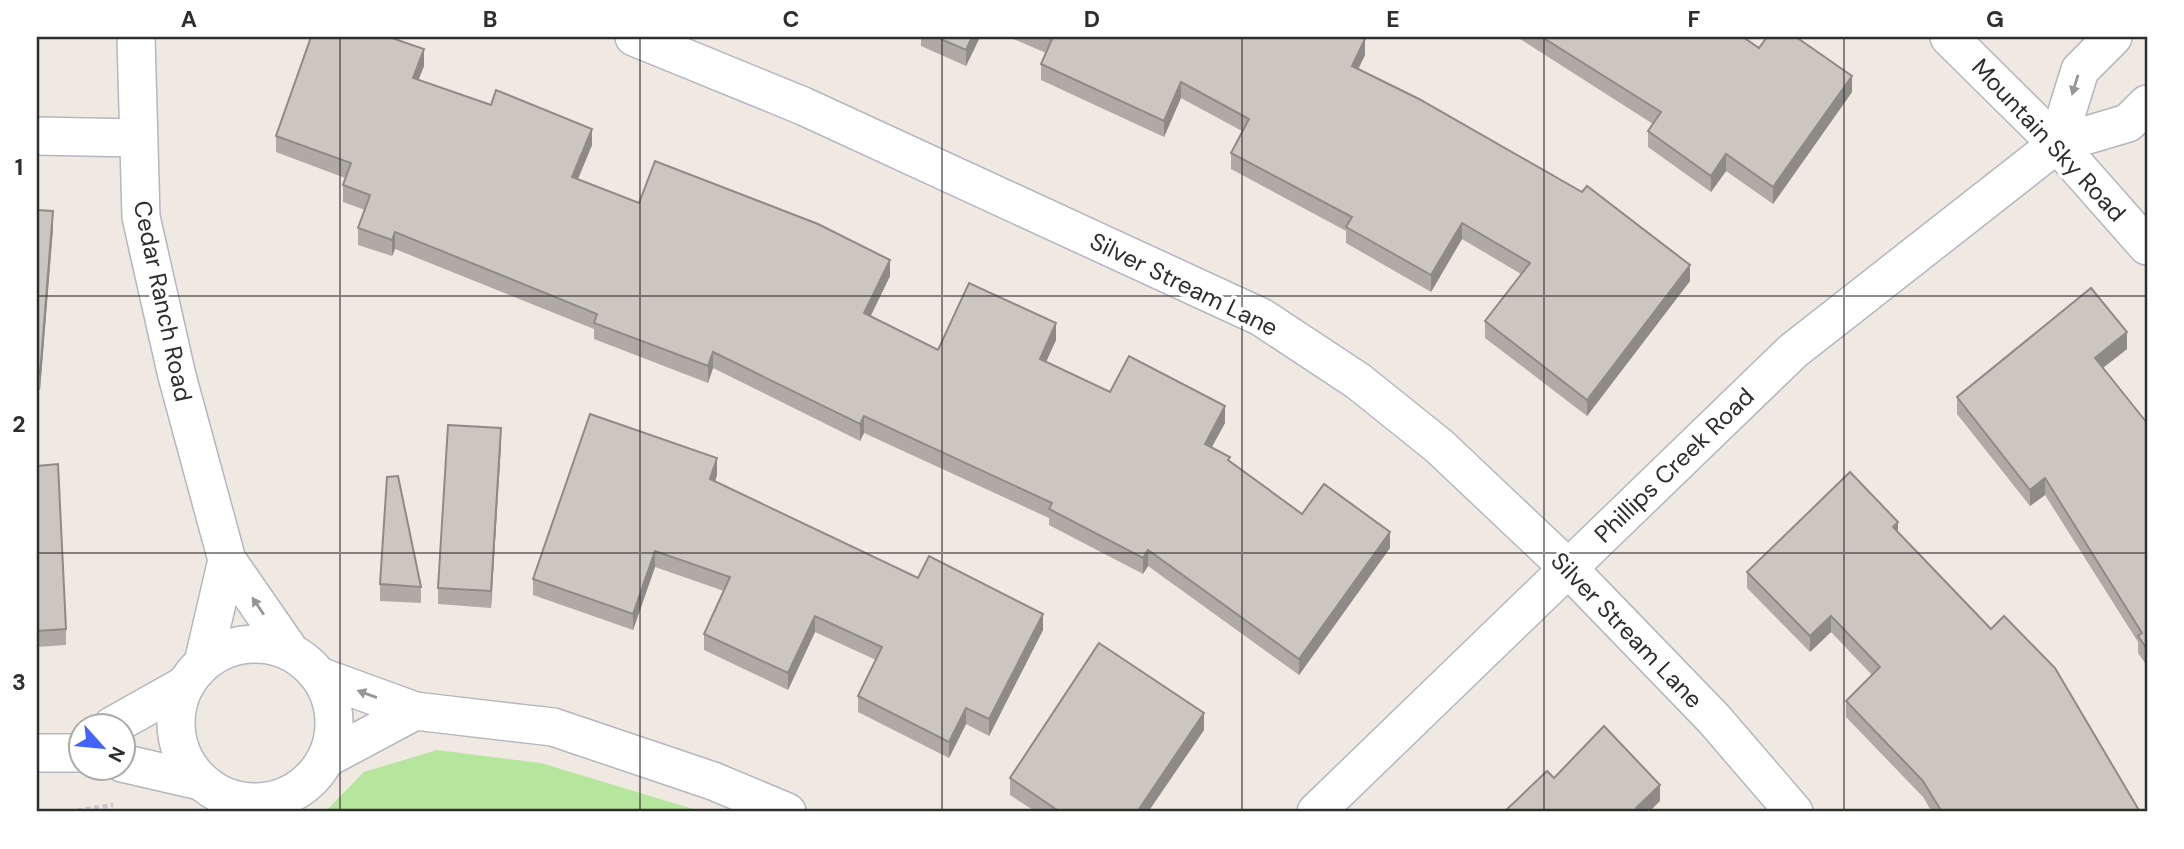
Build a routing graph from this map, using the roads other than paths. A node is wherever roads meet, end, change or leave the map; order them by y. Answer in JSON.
{"nodes":[{"id":1,"x":136,"y":37,"type":"edge"},
{"id":2,"x":634,"y":37,"type":"edge"},
{"id":3,"x":1950,"y":37,"type":"edge"},
{"id":4,"x":2113,"y":37,"type":"edge"},
{"id":5,"x":2147,"y":104,"type":"edge"},
{"id":6,"x":37,"y":136,"type":"edge"},
{"id":7,"x":137,"y":138,"type":"junction"},
{"id":8,"x":2057,"y":144,"type":"junction"},
{"id":9,"x":2147,"y":246,"type":"edge"},
{"id":10,"x":227,"y":560,"type":"junction"},
{"id":11,"x":1567,"y":567,"type":"junction"},
{"id":12,"x":290,"y":651,"type":"junction"},
{"id":13,"x":194,"y":674,"type":"junction"},
{"id":14,"x":319,"y":676,"type":"junction"},
{"id":15,"x":415,"y":711,"type":"junction"},
{"id":16,"x":134,"y":712,"type":"edge"},
{"id":17,"x":136,"y":767,"type":"edge"},
{"id":18,"x":310,"y":785,"type":"edge"},
{"id":19,"x":214,"y":796,"type":"edge"},
{"id":20,"x":787,"y":812,"type":"edge"},
{"id":21,"x":1316,"y":812,"type":"edge"},
{"id":22,"x":1794,"y":812,"type":"edge"}],
"edges":[{"from":1,"to":7,"type":"street","name":"Cedar Ranch Road"},
{"from":2,"to":11,"type":"street","name":"Silver Stream Lane"},
{"from":3,"to":8,"type":"street","name":"Mountain Sky Road"},
{"from":4,"to":8,"type":"street","one_way":true},
{"from":5,"to":8,"type":"street","name":"Phillips Creek Road"},
{"from":6,"to":7,"type":"street"},
{"from":7,"to":10,"type":"street","name":"Cedar Ranch Road"},
{"from":8,"to":9,"type":"street","name":"Mountain Sky Road"},
{"from":8,"to":11,"type":"street","name":"Phillips Creek Road"},
{"from":12,"to":10,"type":"street","name":"Cedar Ranch Road","one_way":true},
{"from":10,"to":13,"type":"street","name":"Cedar Ranch Road"},
{"from":11,"to":21,"type":"street","name":"Phillips Creek Road"},
{"from":11,"to":22,"type":"street","name":"Silver Stream Lane"},
{"from":12,"to":13,"type":"street"},
{"from":12,"to":14,"type":"street"},
{"from":13,"to":16,"type":"street"},
{"from":13,"to":19,"type":"street"},
{"from":15,"to":14,"type":"street","one_way":true},
{"from":14,"to":18,"type":"street"},
{"from":15,"to":18,"type":"street"},
{"from":15,"to":20,"type":"street"},
{"from":17,"to":19,"type":"street"},
{"from":18,"to":19,"type":"street"}]}
